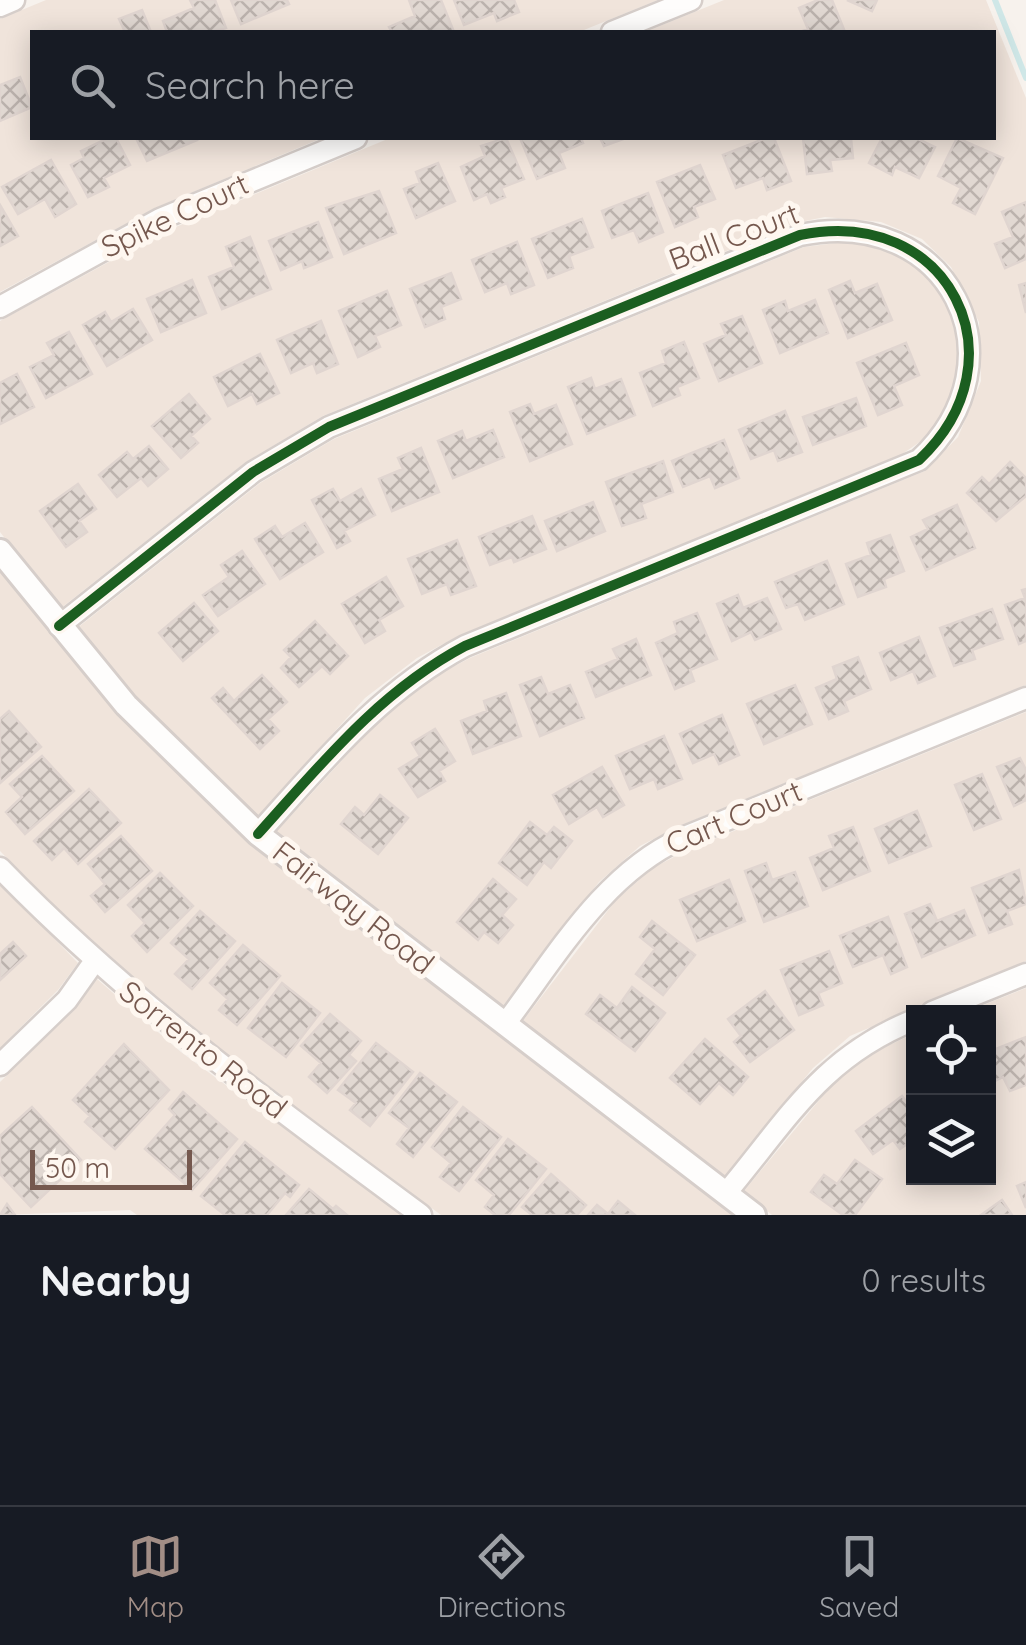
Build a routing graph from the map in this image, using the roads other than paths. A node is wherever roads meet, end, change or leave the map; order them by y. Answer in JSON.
{"nodes":[{"id":1,"x":14,"y":0,"type":"edge"},
{"id":2,"x":691,"y":0,"type":"edge"},
{"id":3,"x":0,"y":6,"type":"edge"},
{"id":4,"x":617,"y":30,"type":"edge"},
{"id":5,"x":351,"y":140,"type":"edge"},
{"id":6,"x":0,"y":307,"type":"edge"},
{"id":7,"x":0,"y":551,"type":"edge"},
{"id":8,"x":59,"y":626,"type":"junction"},
{"id":9,"x":1026,"y":698,"type":"edge"},
{"id":10,"x":258,"y":834,"type":"junction"},
{"id":11,"x":0,"y":868,"type":"edge"},
{"id":12,"x":94,"y":962,"type":"junction"},
{"id":13,"x":1026,"y":974,"type":"edge"},
{"id":14,"x":949,"y":1005,"type":"edge"},
{"id":15,"x":906,"y":1023,"type":"edge"},
{"id":16,"x":505,"y":1024,"type":"junction"},
{"id":17,"x":0,"y":1065,"type":"edge"},
{"id":18,"x":727,"y":1192,"type":"junction"},
{"id":19,"x":421,"y":1215,"type":"edge"},
{"id":20,"x":754,"y":1215,"type":"edge"}],
"edges":[{"from":1,"to":3,"type":"street"},
{"from":2,"to":4,"type":"street"},
{"from":5,"to":6,"type":"street","name":"Spike Court"},
{"from":7,"to":8,"type":"street","name":"Fairway Road"},
{"from":8,"to":10,"type":"street","name":"Fairway Road"},
{"from":8,"to":10,"type":"street","name":"Ball Court"},
{"from":9,"to":16,"type":"street","name":"Cart Court"},
{"from":10,"to":16,"type":"street","name":"Fairway Road"},
{"from":11,"to":12,"type":"street","name":"Sorrento Road"},
{"from":12,"to":17,"type":"street"},
{"from":12,"to":19,"type":"street","name":"Sorrento Road"},
{"from":13,"to":14,"type":"street"},
{"from":15,"to":18,"type":"street"},
{"from":16,"to":18,"type":"street","name":"Fairway Road"},
{"from":18,"to":20,"type":"street","name":"Fairway Road"}]}
